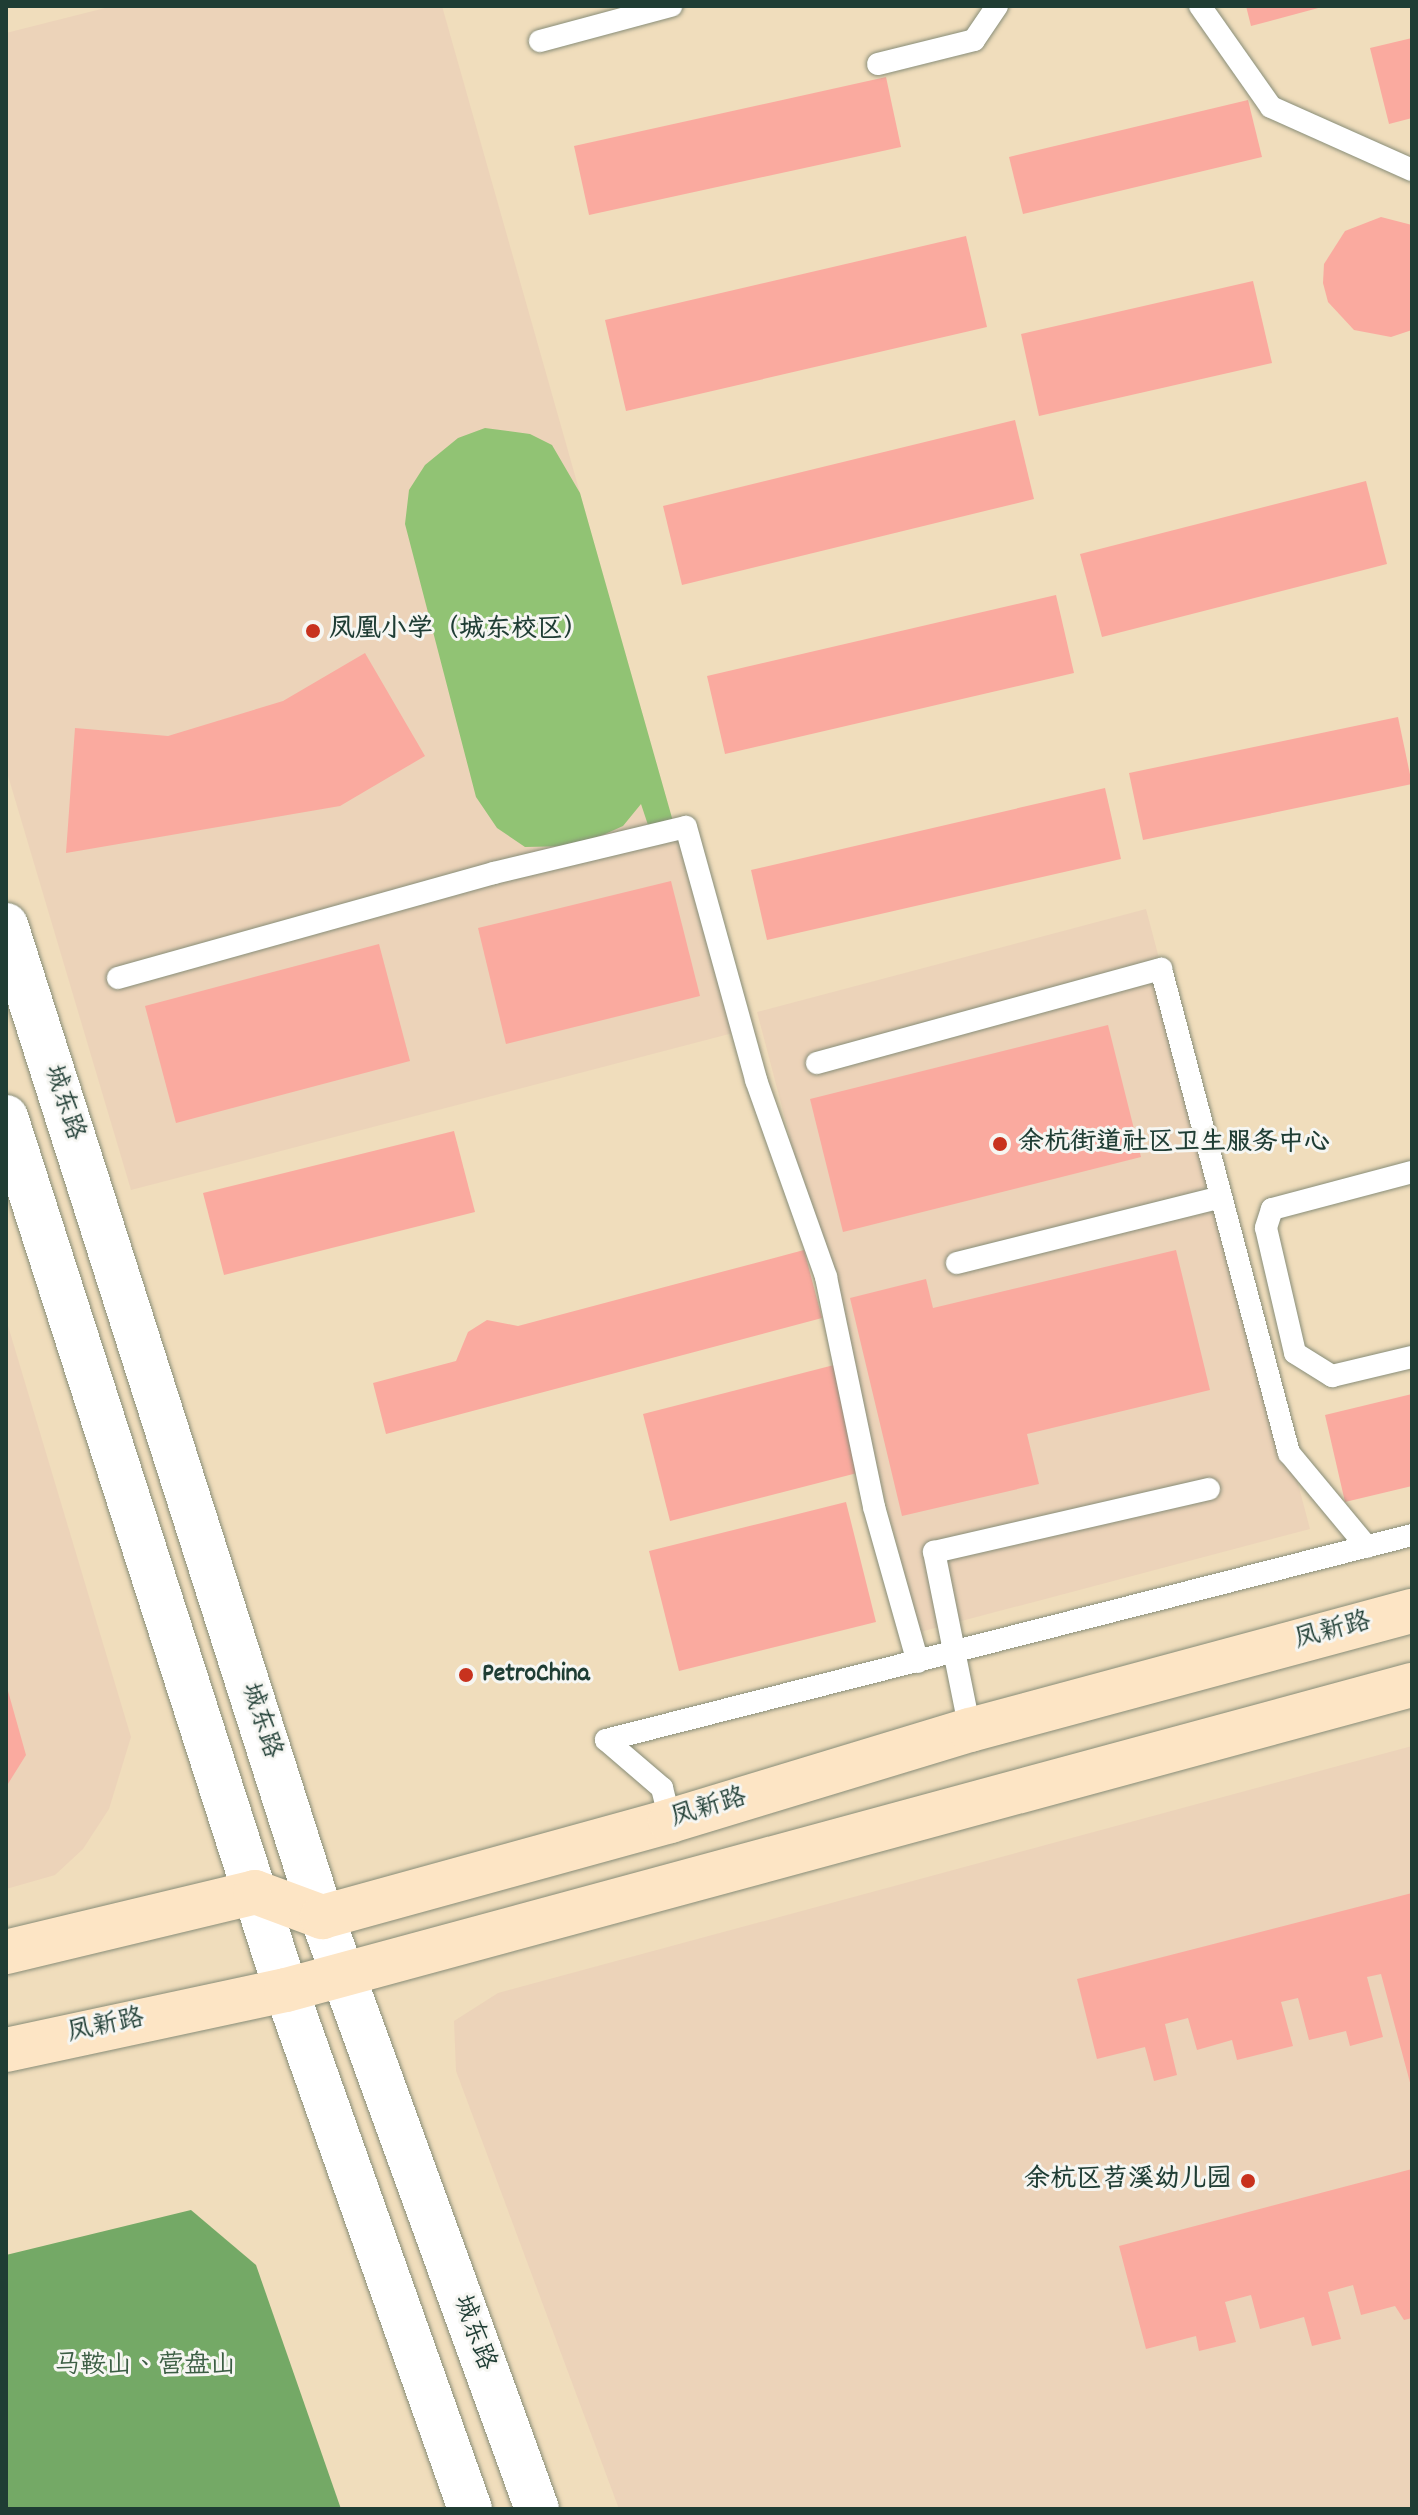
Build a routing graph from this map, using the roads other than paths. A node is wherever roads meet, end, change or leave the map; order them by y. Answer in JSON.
{"nodes":[{"id":1,"x":671,"y":6,"type":"edge"},
{"id":2,"x":997,"y":6,"type":"edge"},
{"id":3,"x":1200,"y":6,"type":"edge"},
{"id":4,"x":540,"y":41,"type":"dead end"},
{"id":5,"x":878,"y":64,"type":"dead end"},
{"id":6,"x":1412,"y":170,"type":"edge"},
{"id":7,"x":6,"y":925,"type":"edge"},
{"id":8,"x":118,"y":978,"type":"dead end"},
{"id":9,"x":817,"y":1063,"type":"dead end"},
{"id":10,"x":6,"y":1117,"type":"edge"},
{"id":11,"x":1412,"y":1172,"type":"edge"},
{"id":12,"x":1221,"y":1197,"type":"junction"},
{"id":13,"x":957,"y":1263,"type":"dead end"},
{"id":14,"x":1412,"y":1357,"type":"edge"},
{"id":15,"x":1209,"y":1489,"type":"dead end"},
{"id":16,"x":1412,"y":1535,"type":"edge"},
{"id":17,"x":1367,"y":1547,"type":"junction"},
{"id":18,"x":1412,"y":1611,"type":"edge"},
{"id":19,"x":956,"y":1652,"type":"junction"},
{"id":20,"x":918,"y":1662,"type":"junction"},
{"id":21,"x":1412,"y":1685,"type":"edge"},
{"id":22,"x":970,"y":1730,"type":"junction"},
{"id":23,"x":670,"y":1821,"type":"junction"},
{"id":24,"x":255,"y":1892,"type":"junction"},
{"id":25,"x":322,"y":1917,"type":"junction"},
{"id":26,"x":6,"y":1952,"type":"edge"},
{"id":27,"x":343,"y":1971,"type":"junction"},
{"id":28,"x":286,"y":1990,"type":"junction"},
{"id":29,"x":6,"y":2050,"type":"edge"},
{"id":30,"x":470,"y":2509,"type":"edge"},
{"id":31,"x":537,"y":2509,"type":"edge"}],
"edges":[{"from":1,"to":4,"type":"lane"},
{"from":2,"to":5,"type":"lane"},
{"from":3,"to":6,"type":"lane"},
{"from":7,"to":25,"type":"street","name":"城东路"},
{"from":8,"to":20,"type":"lane"},
{"from":9,"to":12,"type":"lane"},
{"from":10,"to":24,"type":"street"},
{"from":11,"to":14,"type":"lane"},
{"from":12,"to":13,"type":"lane"},
{"from":12,"to":17,"type":"lane"},
{"from":15,"to":19,"type":"lane"},
{"from":16,"to":17,"type":"lane"},
{"from":17,"to":19,"type":"lane"},
{"from":18,"to":22,"type":"main road","name":"凤新路"},
{"from":19,"to":20,"type":"lane"},
{"from":19,"to":22,"type":"lane"},
{"from":20,"to":23,"type":"lane"},
{"from":21,"to":27,"type":"main road","name":"凤新路"},
{"from":22,"to":23,"type":"main road","name":"凤新路"},
{"from":23,"to":25,"type":"main road","name":"凤新路"},
{"from":24,"to":25,"type":"main road"},
{"from":24,"to":26,"type":"main road"},
{"from":24,"to":28,"type":"street"},
{"from":25,"to":27,"type":"street","name":"城东路"},
{"from":27,"to":28,"type":"main road","name":"凤新路"},
{"from":27,"to":31,"type":"street","name":"城东路"},
{"from":28,"to":29,"type":"main road","name":"凤新路"},
{"from":28,"to":30,"type":"street"}]}
